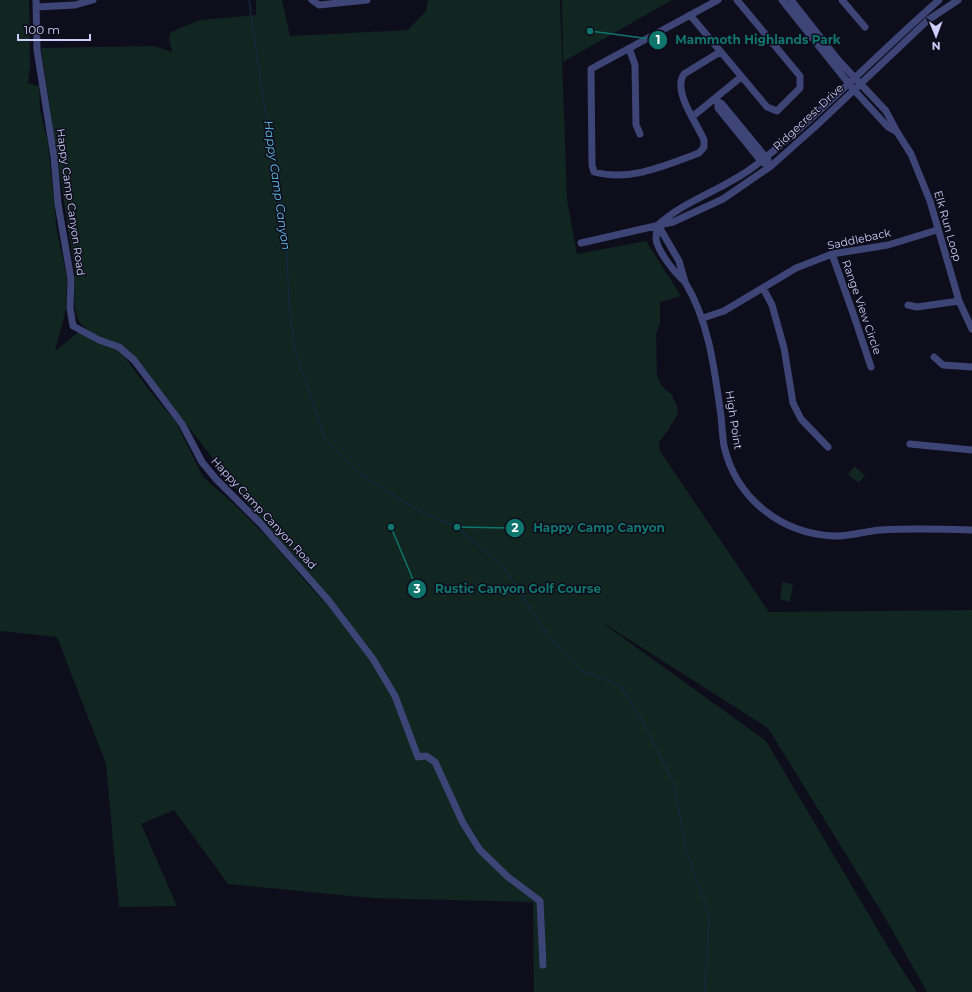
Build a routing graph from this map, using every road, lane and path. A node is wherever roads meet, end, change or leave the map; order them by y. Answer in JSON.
{"nodes":[{"id":1,"x":92,"y":0,"type":"edge"},
{"id":2,"x":312,"y":0,"type":"edge"},
{"id":3,"x":367,"y":0,"type":"edge"},
{"id":4,"x":718,"y":0,"type":"edge"},
{"id":5,"x":737,"y":0,"type":"edge"},
{"id":6,"x":782,"y":0,"type":"edge"},
{"id":7,"x":791,"y":0,"type":"edge"},
{"id":8,"x":842,"y":0,"type":"edge"},
{"id":9,"x":939,"y":0,"type":"edge"},
{"id":10,"x":958,"y":0,"type":"edge"},
{"id":11,"x":36,"y":4,"type":"edge"},
{"id":12,"x":690,"y":15,"type":"junction"},
{"id":13,"x":865,"y":27,"type":"dead end"},
{"id":14,"x":629,"y":48,"type":"junction"},
{"id":15,"x":720,"y":52,"type":"junction"},
{"id":16,"x":741,"y":77,"type":"junction"},
{"id":17,"x":855,"y":77,"type":"junction"},
{"id":18,"x":861,"y":83,"type":"junction"},
{"id":19,"x":848,"y":84,"type":"junction"},
{"id":20,"x":854,"y":90,"type":"junction"},
{"id":21,"x":716,"y":101,"type":"junction"},
{"id":22,"x":692,"y":117,"type":"junction"},
{"id":23,"x":896,"y":132,"type":"junction"},
{"id":24,"x":640,"y":134,"type":"dead end"},
{"id":25,"x":763,"y":159,"type":"junction"},
{"id":26,"x":771,"y":166,"type":"junction"},
{"id":27,"x":658,"y":226,"type":"junction"},
{"id":28,"x":937,"y":230,"type":"junction"},
{"id":29,"x":581,"y":243,"type":"dead end"},
{"id":30,"x":832,"y":254,"type":"junction"},
{"id":31,"x":680,"y":264,"type":"junction"},
{"id":32,"x":673,"y":268,"type":"junction"},
{"id":33,"x":685,"y":282,"type":"junction"},
{"id":34,"x":763,"y":288,"type":"junction"},
{"id":35,"x":959,"y":301,"type":"junction"},
{"id":36,"x":908,"y":305,"type":"dead end"},
{"id":37,"x":703,"y":318,"type":"junction"},
{"id":38,"x":972,"y":329,"type":"edge"},
{"id":39,"x":934,"y":357,"type":"dead end"},
{"id":40,"x":870,"y":367,"type":"dead end"},
{"id":41,"x":972,"y":367,"type":"edge"},
{"id":42,"x":910,"y":444,"type":"dead end"},
{"id":43,"x":828,"y":447,"type":"dead end"},
{"id":44,"x":972,"y":450,"type":"edge"},
{"id":45,"x":972,"y":530,"type":"edge"},
{"id":46,"x":543,"y":965,"type":"dead end"}],
"edges":[{"from":1,"to":11,"type":"street"},
{"from":2,"to":3,"type":"street"},
{"from":4,"to":12,"type":"street"},
{"from":5,"to":16,"type":"street"},
{"from":6,"to":19,"type":"street","name":"Elk Run Loop"},
{"from":7,"to":17,"type":"street","name":"Elk Run Loop"},
{"from":8,"to":13,"type":"street"},
{"from":9,"to":17,"type":"street","name":"Ridgecrest Drive"},
{"from":10,"to":18,"type":"street","name":"Ridgecrest Drive"},
{"from":11,"to":46,"type":"street","name":"Happy Camp Canyon Road"},
{"from":12,"to":14,"type":"street"},
{"from":12,"to":15,"type":"street"},
{"from":14,"to":22,"type":"street"},
{"from":14,"to":24,"type":"street"},
{"from":15,"to":16,"type":"street"},
{"from":15,"to":22,"type":"street"},
{"from":16,"to":21,"type":"street"},
{"from":17,"to":18,"type":"street","name":"Elk Run Loop"},
{"from":17,"to":19,"type":"street","name":"Ridgecrest Drive"},
{"from":18,"to":20,"type":"street","name":"Ridgecrest Drive"},
{"from":18,"to":23,"type":"street","name":"Elk Run Loop"},
{"from":19,"to":20,"type":"street","name":"Elk Run Loop"},
{"from":19,"to":25,"type":"street","name":"Ridgecrest Drive"},
{"from":20,"to":23,"type":"street","name":"Elk Run Loop"},
{"from":20,"to":26,"type":"street","name":"Ridgecrest Drive"},
{"from":21,"to":22,"type":"street"},
{"from":21,"to":25,"type":"street"},
{"from":23,"to":28,"type":"street","name":"Elk Run Loop"},
{"from":25,"to":26,"type":"street"},
{"from":25,"to":27,"type":"street","name":"Ridgecrest Drive"},
{"from":26,"to":27,"type":"street","name":"Ridgecrest Drive"},
{"from":27,"to":29,"type":"street","name":"Ridgecrest Drive"},
{"from":27,"to":31,"type":"street","name":"High Point"},
{"from":27,"to":32,"type":"street","name":"High Point"},
{"from":28,"to":30,"type":"street","name":"Saddleback"},
{"from":28,"to":35,"type":"street","name":"Elk Run Loop"},
{"from":30,"to":34,"type":"street","name":"Saddleback"},
{"from":30,"to":40,"type":"street","name":"Range View Circle"},
{"from":31,"to":32,"type":"street"},
{"from":31,"to":33,"type":"street","name":"High Point"},
{"from":32,"to":33,"type":"street","name":"High Point"},
{"from":33,"to":37,"type":"street","name":"High Point"},
{"from":34,"to":37,"type":"street","name":"Saddleback"},
{"from":34,"to":43,"type":"street"},
{"from":35,"to":36,"type":"street"},
{"from":35,"to":38,"type":"street","name":"Elk Run Loop"},
{"from":37,"to":45,"type":"street","name":"High Point"},
{"from":39,"to":41,"type":"street"},
{"from":42,"to":44,"type":"street"}]}
